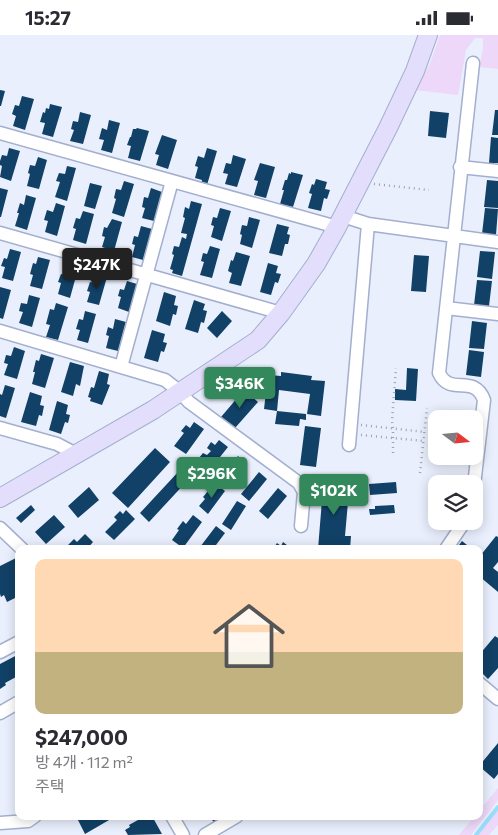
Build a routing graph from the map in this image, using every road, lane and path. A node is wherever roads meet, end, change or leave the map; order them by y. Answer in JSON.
{"nodes":[{"id":1,"x":428,"y":35,"type":"edge"},
{"id":2,"x":473,"y":63,"type":"dead end"},
{"id":3,"x":0,"y":133,"type":"edge"},
{"id":4,"x":460,"y":167,"type":"junction"},
{"id":5,"x":498,"y":171,"type":"edge"},
{"id":6,"x":172,"y":181,"type":"junction"},
{"id":7,"x":360,"y":182,"type":"junction"},
{"id":8,"x":430,"y":190,"type":"dead end"},
{"id":9,"x":340,"y":222,"type":"junction"},
{"id":10,"x":368,"y":224,"type":"junction"},
{"id":11,"x":0,"y":233,"type":"edge"},
{"id":12,"x":454,"y":237,"type":"junction"},
{"id":13,"x":498,"y":242,"type":"edge"},
{"id":14,"x":146,"y":273,"type":"junction"},
{"id":15,"x":446,"y":308,"type":"junction"},
{"id":16,"x":281,"y":313,"type":"junction"},
{"id":17,"x":498,"y":314,"type":"edge"},
{"id":18,"x":0,"y":331,"type":"edge"},
{"id":19,"x":121,"y":367,"type":"junction"},
{"id":20,"x":396,"y":368,"type":"dead end"},
{"id":21,"x":179,"y":391,"type":"junction"},
{"id":22,"x":427,"y":408,"type":"dead end"},
{"id":23,"x":365,"y":425,"type":"dead end"},
{"id":24,"x":0,"y":428,"type":"edge"},
{"id":25,"x":394,"y":429,"type":"junction"},
{"id":26,"x":425,"y":432,"type":"junction"},
{"id":27,"x":365,"y":435,"type":"dead end"},
{"id":28,"x":393,"y":439,"type":"junction"},
{"id":29,"x":424,"y":441,"type":"junction"},
{"id":30,"x":349,"y":445,"type":"dead end"},
{"id":31,"x":393,"y":453,"type":"dead end"},
{"id":32,"x":76,"y":455,"type":"junction"},
{"id":33,"x":420,"y":473,"type":"dead end"},
{"id":34,"x":475,"y":475,"type":"edge"},
{"id":35,"x":0,"y":498,"type":"edge"},
{"id":36,"x":301,"y":526,"type":"dead end"},
{"id":37,"x":0,"y":528,"type":"edge"},
{"id":38,"x":459,"y":530,"type":"edge"},
{"id":39,"x":18,"y":545,"type":"edge"},
{"id":40,"x":449,"y":545,"type":"edge"},
{"id":41,"x":15,"y":644,"type":"edge"},
{"id":42,"x":0,"y":652,"type":"edge"},
{"id":43,"x":483,"y":686,"type":"edge"},
{"id":44,"x":498,"y":699,"type":"edge"},
{"id":45,"x":15,"y":704,"type":"edge"},
{"id":46,"x":0,"y":713,"type":"edge"},
{"id":47,"x":29,"y":820,"type":"edge"},
{"id":48,"x":174,"y":820,"type":"edge"},
{"id":49,"x":230,"y":820,"type":"edge"},
{"id":50,"x":0,"y":823,"type":"edge"},
{"id":51,"x":183,"y":835,"type":"edge"},
{"id":52,"x":205,"y":835,"type":"edge"}],
"edges":[{"from":1,"to":7,"type":"main road"},
{"from":2,"to":4,"type":"street"},
{"from":3,"to":6,"type":"street"},
{"from":4,"to":5,"type":"street"},
{"from":4,"to":12,"type":"street"},
{"from":6,"to":9,"type":"street"},
{"from":6,"to":14,"type":"street"},
{"from":7,"to":8,"type":"path"},
{"from":7,"to":9,"type":"main road"},
{"from":9,"to":10,"type":"street"},
{"from":9,"to":16,"type":"main road"},
{"from":10,"to":12,"type":"street"},
{"from":10,"to":30,"type":"street"},
{"from":11,"to":14,"type":"street"},
{"from":12,"to":13,"type":"street"},
{"from":12,"to":15,"type":"street"},
{"from":14,"to":16,"type":"street"},
{"from":14,"to":19,"type":"street"},
{"from":15,"to":17,"type":"street"},
{"from":15,"to":34,"type":"street"},
{"from":16,"to":21,"type":"main road"},
{"from":18,"to":19,"type":"street"},
{"from":19,"to":21,"type":"street"},
{"from":20,"to":25,"type":"path"},
{"from":21,"to":32,"type":"main road"},
{"from":21,"to":36,"type":"street"},
{"from":22,"to":26,"type":"path"},
{"from":23,"to":25,"type":"path"},
{"from":24,"to":32,"type":"street"},
{"from":25,"to":26,"type":"path"},
{"from":25,"to":28,"type":"path"},
{"from":26,"to":29,"type":"path"},
{"from":27,"to":28,"type":"path"},
{"from":28,"to":29,"type":"path"},
{"from":28,"to":31,"type":"path"},
{"from":29,"to":33,"type":"path"},
{"from":32,"to":35,"type":"main road"},
{"from":37,"to":39,"type":"street"},
{"from":38,"to":40,"type":"street"},
{"from":41,"to":42,"type":"street"},
{"from":43,"to":44,"type":"street"},
{"from":45,"to":46,"type":"street"},
{"from":47,"to":50,"type":"street"},
{"from":48,"to":51,"type":"street"},
{"from":49,"to":52,"type":"street"}]}
